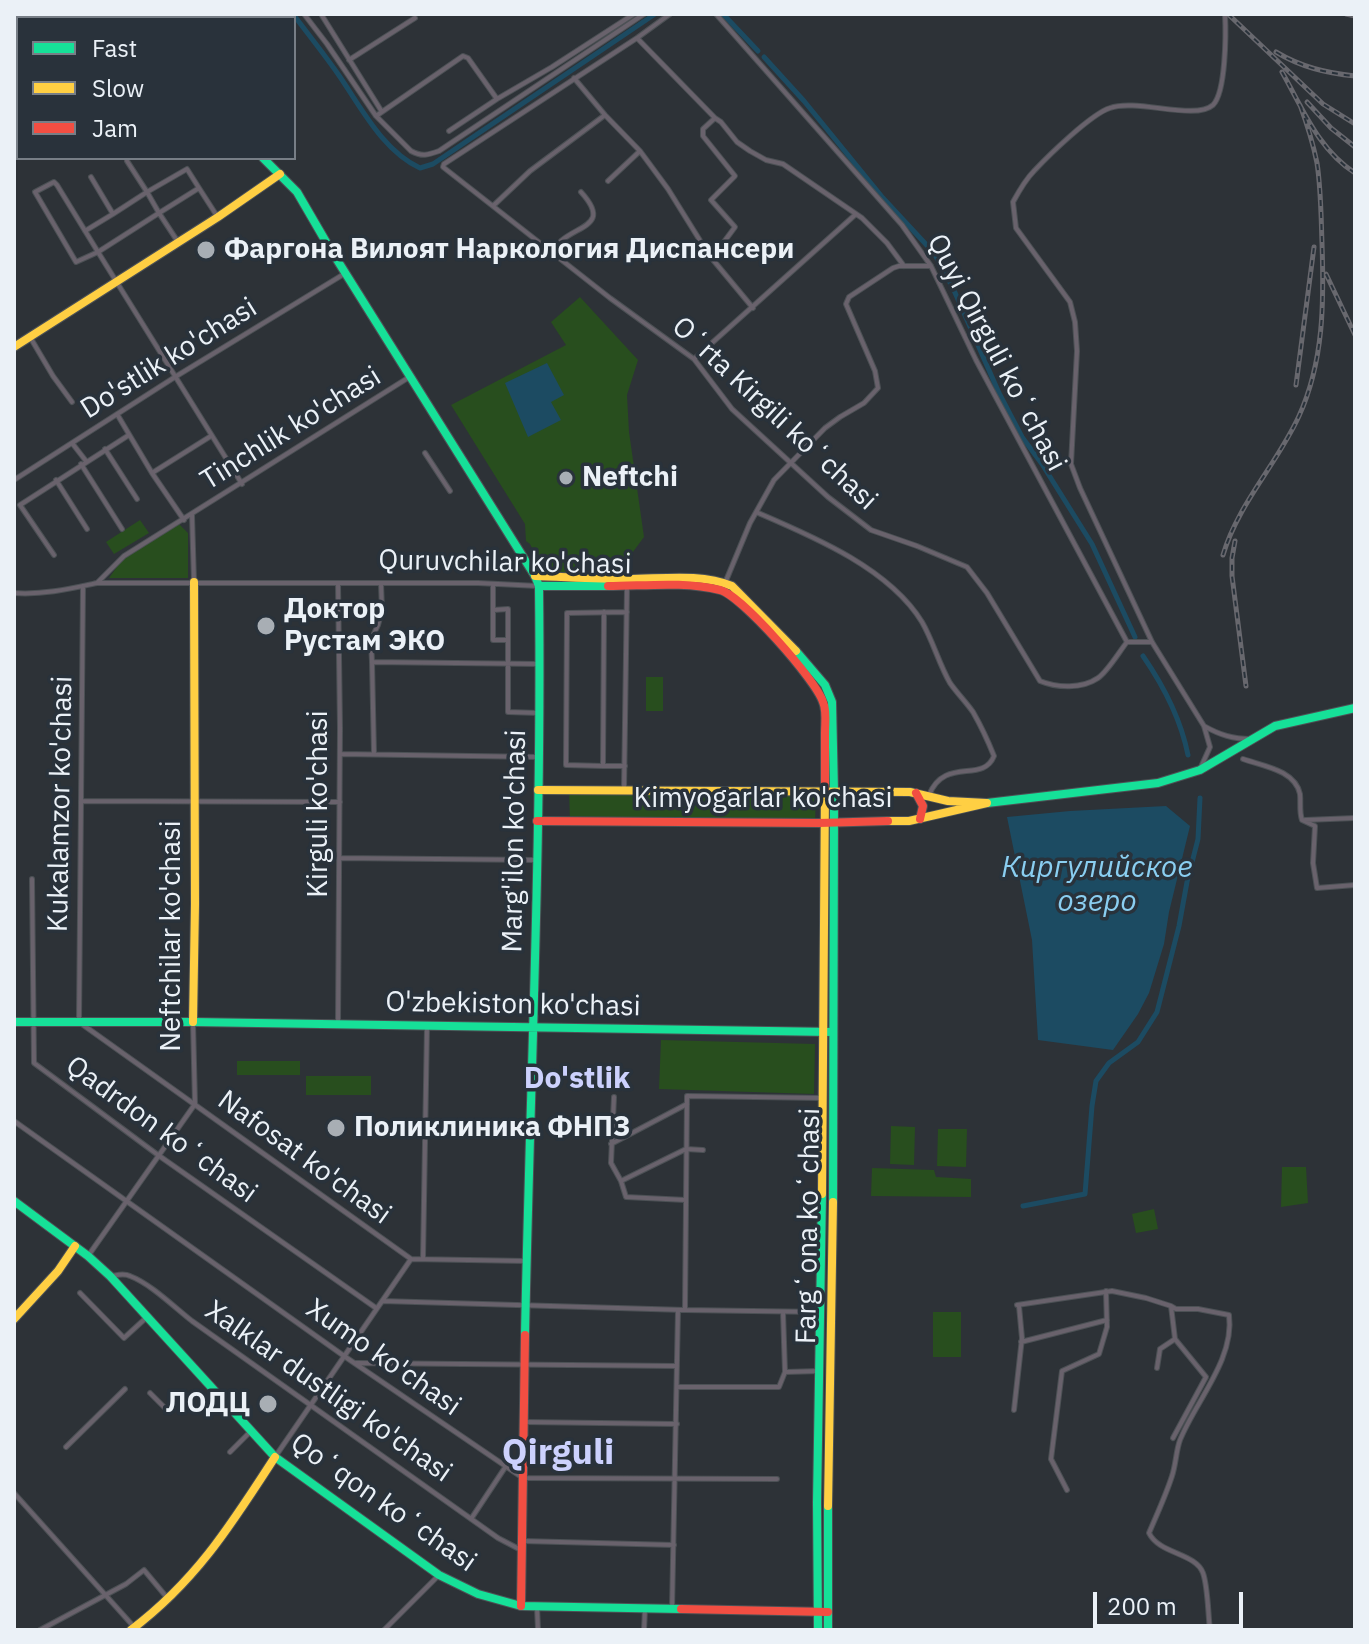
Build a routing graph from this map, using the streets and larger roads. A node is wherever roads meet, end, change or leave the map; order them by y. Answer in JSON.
{"nodes":[{"id":1,"x":304,"y":14,"type":"edge"},
{"id":2,"x":321,"y":14,"type":"edge"},
{"id":3,"x":634,"y":14,"type":"edge"},
{"id":4,"x":644,"y":14,"type":"edge"},
{"id":5,"x":670,"y":14,"type":"edge"},
{"id":6,"x":716,"y":14,"type":"edge"},
{"id":7,"x":1225,"y":14,"type":"edge"},
{"id":8,"x":415,"y":18,"type":"dead end"},
{"id":9,"x":637,"y":38,"type":"junction"},
{"id":10,"x":349,"y":60,"type":"junction"},
{"id":11,"x":574,"y":78,"type":"junction"},
{"id":12,"x":497,"y":99,"type":"junction"},
{"id":13,"x":379,"y":114,"type":"junction"},
{"id":14,"x":605,"y":115,"type":"junction"},
{"id":15,"x":715,"y":118,"type":"junction"},
{"id":16,"x":449,"y":131,"type":"dead end"},
{"id":17,"x":640,"y":151,"type":"junction"},
{"id":18,"x":265,"y":160,"type":"edge"},
{"id":19,"x":127,"y":161,"type":"dead end"},
{"id":20,"x":280,"y":174,"type":"junction"},
{"id":21,"x":91,"y":177,"type":"dead end"},
{"id":22,"x":608,"y":181,"type":"dead end"},
{"id":23,"x":199,"y":188,"type":"junction"},
{"id":24,"x":147,"y":192,"type":"junction"},
{"id":25,"x":581,"y":192,"type":"dead end"},
{"id":26,"x":494,"y":205,"type":"junction"},
{"id":27,"x":159,"y":213,"type":"junction"},
{"id":28,"x":113,"y":214,"type":"junction"},
{"id":29,"x":856,"y":214,"type":"junction"},
{"id":30,"x":218,"y":217,"type":"junction"},
{"id":31,"x":85,"y":231,"type":"junction"},
{"id":32,"x":178,"y":242,"type":"junction"},
{"id":33,"x":98,"y":252,"type":"junction"},
{"id":34,"x":553,"y":252,"type":"junction"},
{"id":35,"x":712,"y":258,"type":"junction"},
{"id":36,"x":904,"y":266,"type":"junction"},
{"id":37,"x":931,"y":266,"type":"junction"},
{"id":38,"x":345,"y":273,"type":"junction"},
{"id":39,"x":116,"y":281,"type":"junction"},
{"id":40,"x":753,"y":308,"type":"junction"},
{"id":41,"x":30,"y":337,"type":"junction"},
{"id":42,"x":14,"y":347,"type":"edge"},
{"id":43,"x":694,"y":359,"type":"junction"},
{"id":44,"x":411,"y":376,"type":"junction"},
{"id":45,"x":175,"y":377,"type":"junction"},
{"id":46,"x":72,"y":402,"type":"dead end"},
{"id":47,"x":117,"y":414,"type":"junction"},
{"id":48,"x":129,"y":435,"type":"junction"},
{"id":49,"x":212,"y":436,"type":"junction"},
{"id":50,"x":72,"y":443,"type":"junction"},
{"id":51,"x":105,"y":449,"type":"junction"},
{"id":52,"x":425,"y":453,"type":"dead end"},
{"id":53,"x":84,"y":463,"type":"junction"},
{"id":54,"x":790,"y":463,"type":"junction"},
{"id":55,"x":152,"y":473,"type":"junction"},
{"id":56,"x":14,"y":480,"type":"edge"},
{"id":57,"x":56,"y":480,"type":"junction"},
{"id":58,"x":242,"y":484,"type":"junction"},
{"id":59,"x":450,"y":491,"type":"dead end"},
{"id":60,"x":137,"y":499,"type":"dead end"},
{"id":61,"x":756,"y":512,"type":"junction"},
{"id":62,"x":192,"y":515,"type":"junction"},
{"id":63,"x":184,"y":520,"type":"junction"},
{"id":64,"x":87,"y":529,"type":"dead end"},
{"id":65,"x":122,"y":529,"type":"dead end"},
{"id":66,"x":54,"y":555,"type":"dead end"},
{"id":67,"x":535,"y":576,"type":"junction"},
{"id":68,"x":194,"y":582,"type":"junction"},
{"id":69,"x":97,"y":583,"type":"junction"},
{"id":70,"x":338,"y":583,"type":"junction"},
{"id":71,"x":381,"y":583,"type":"junction"},
{"id":72,"x":725,"y":583,"type":"junction"},
{"id":73,"x":493,"y":584,"type":"junction"},
{"id":74,"x":83,"y":586,"type":"junction"},
{"id":75,"x":539,"y":586,"type":"junction"},
{"id":76,"x":627,"y":587,"type":"junction"},
{"id":77,"x":14,"y":593,"type":"edge"},
{"id":78,"x":493,"y":610,"type":"junction"},
{"id":79,"x":604,"y":612,"type":"junction"},
{"id":80,"x":627,"y":612,"type":"junction"},
{"id":81,"x":508,"y":640,"type":"junction"},
{"id":82,"x":371,"y":642,"type":"junction"},
{"id":83,"x":1127,"y":642,"type":"junction"},
{"id":84,"x":1152,"y":642,"type":"junction"},
{"id":85,"x":339,"y":643,"type":"junction"},
{"id":86,"x":372,"y":662,"type":"junction"},
{"id":87,"x":508,"y":663,"type":"junction"},
{"id":88,"x":540,"y":664,"type":"junction"},
{"id":89,"x":1355,"y":708,"type":"edge"},
{"id":90,"x":539,"y":713,"type":"junction"},
{"id":91,"x":1204,"y":726,"type":"junction"},
{"id":92,"x":1253,"y":739,"type":"junction"},
{"id":93,"x":340,"y":754,"type":"junction"},
{"id":94,"x":374,"y":754,"type":"junction"},
{"id":95,"x":538,"y":757,"type":"junction"},
{"id":96,"x":1243,"y":759,"type":"dead end"},
{"id":97,"x":603,"y":766,"type":"junction"},
{"id":98,"x":625,"y":766,"type":"junction"},
{"id":99,"x":1200,"y":770,"type":"junction"},
{"id":100,"x":538,"y":790,"type":"junction"},
{"id":101,"x":624,"y":790,"type":"junction"},
{"id":102,"x":830,"y":792,"type":"junction"},
{"id":103,"x":916,"y":793,"type":"junction"},
{"id":104,"x":928,"y":797,"type":"junction"},
{"id":105,"x":81,"y":801,"type":"junction"},
{"id":106,"x":194,"y":802,"type":"junction"},
{"id":107,"x":340,"y":802,"type":"junction"},
{"id":108,"x":987,"y":803,"type":"junction"},
{"id":109,"x":1355,"y":818,"type":"edge"},
{"id":110,"x":920,"y":819,"type":"junction"},
{"id":111,"x":1302,"y":820,"type":"junction"},
{"id":112,"x":537,"y":821,"type":"junction"},
{"id":113,"x":829,"y":823,"type":"junction"},
{"id":114,"x":339,"y":858,"type":"junction"},
{"id":115,"x":536,"y":860,"type":"junction"},
{"id":116,"x":32,"y":879,"type":"dead end"},
{"id":117,"x":1355,"y":885,"type":"edge"},
{"id":118,"x":14,"y":1022,"type":"edge"},
{"id":119,"x":34,"y":1022,"type":"junction"},
{"id":120,"x":79,"y":1022,"type":"junction"},
{"id":121,"x":193,"y":1022,"type":"junction"},
{"id":122,"x":338,"y":1025,"type":"junction"},
{"id":123,"x":427,"y":1026,"type":"junction"},
{"id":124,"x":534,"y":1028,"type":"junction"},
{"id":125,"x":827,"y":1032,"type":"junction"},
{"id":126,"x":614,"y":1097,"type":"dead end"},
{"id":127,"x":822,"y":1098,"type":"junction"},
{"id":128,"x":195,"y":1104,"type":"junction"},
{"id":129,"x":687,"y":1104,"type":"junction"},
{"id":130,"x":14,"y":1121,"type":"edge"},
{"id":131,"x":611,"y":1144,"type":"junction"},
{"id":132,"x":686,"y":1149,"type":"junction"},
{"id":133,"x":703,"y":1150,"type":"dead end"},
{"id":134,"x":158,"y":1155,"type":"junction"},
{"id":135,"x":621,"y":1181,"type":"junction"},
{"id":136,"x":686,"y":1200,"type":"junction"},
{"id":137,"x":14,"y":1201,"type":"edge"},
{"id":138,"x":126,"y":1201,"type":"junction"},
{"id":139,"x":75,"y":1246,"type":"junction"},
{"id":140,"x":88,"y":1256,"type":"junction"},
{"id":141,"x":411,"y":1259,"type":"junction"},
{"id":142,"x":423,"y":1259,"type":"junction"},
{"id":143,"x":526,"y":1261,"type":"junction"},
{"id":144,"x":110,"y":1276,"type":"junction"},
{"id":145,"x":1106,"y":1291,"type":"junction"},
{"id":146,"x":80,"y":1293,"type":"dead end"},
{"id":147,"x":382,"y":1301,"type":"junction"},
{"id":148,"x":525,"y":1305,"type":"junction"},
{"id":149,"x":1171,"y":1306,"type":"junction"},
{"id":150,"x":376,"y":1308,"type":"junction"},
{"id":151,"x":678,"y":1310,"type":"junction"},
{"id":152,"x":685,"y":1310,"type":"junction"},
{"id":153,"x":783,"y":1312,"type":"junction"},
{"id":154,"x":821,"y":1312,"type":"junction"},
{"id":155,"x":147,"y":1317,"type":"junction"},
{"id":156,"x":14,"y":1319,"type":"edge"},
{"id":157,"x":1107,"y":1320,"type":"junction"},
{"id":158,"x":1175,"y":1339,"type":"junction"},
{"id":159,"x":1021,"y":1342,"type":"junction"},
{"id":160,"x":344,"y":1356,"type":"junction"},
{"id":161,"x":354,"y":1363,"type":"junction"},
{"id":162,"x":524,"y":1364,"type":"junction"},
{"id":163,"x":677,"y":1366,"type":"junction"},
{"id":164,"x":1157,"y":1368,"type":"dead end"},
{"id":165,"x":820,"y":1371,"type":"junction"},
{"id":166,"x":785,"y":1372,"type":"junction"},
{"id":167,"x":677,"y":1387,"type":"junction"},
{"id":168,"x":125,"y":1389,"type":"dead end"},
{"id":169,"x":150,"y":1393,"type":"dead end"},
{"id":170,"x":311,"y":1404,"type":"junction"},
{"id":171,"x":167,"y":1410,"type":"dead end"},
{"id":172,"x":1014,"y":1410,"type":"dead end"},
{"id":173,"x":524,"y":1422,"type":"junction"},
{"id":174,"x":677,"y":1424,"type":"junction"},
{"id":175,"x":251,"y":1431,"type":"junction"},
{"id":176,"x":1173,"y":1438,"type":"dead end"},
{"id":177,"x":66,"y":1447,"type":"dead end"},
{"id":178,"x":230,"y":1452,"type":"dead end"},
{"id":179,"x":275,"y":1457,"type":"junction"},
{"id":180,"x":506,"y":1466,"type":"junction"},
{"id":181,"x":523,"y":1478,"type":"junction"},
{"id":182,"x":676,"y":1479,"type":"junction"},
{"id":183,"x":777,"y":1479,"type":"dead end"},
{"id":184,"x":1067,"y":1490,"type":"dead end"},
{"id":185,"x":14,"y":1493,"type":"edge"},
{"id":186,"x":471,"y":1519,"type":"junction"},
{"id":187,"x":674,"y":1545,"type":"junction"},
{"id":188,"x":522,"y":1546,"type":"junction"},
{"id":189,"x":439,"y":1575,"type":"junction"},
{"id":190,"x":107,"y":1596,"type":"junction"},
{"id":191,"x":169,"y":1600,"type":"junction"},
{"id":192,"x":521,"y":1606,"type":"junction"},
{"id":193,"x":537,"y":1607,"type":"junction"},
{"id":194,"x":645,"y":1609,"type":"junction"},
{"id":195,"x":672,"y":1610,"type":"junction"},
{"id":196,"x":823,"y":1612,"type":"junction"},
{"id":197,"x":133,"y":1629,"type":"edge"},
{"id":198,"x":40,"y":1630,"type":"edge"},
{"id":199,"x":384,"y":1630,"type":"edge"},
{"id":200,"x":538,"y":1630,"type":"edge"},
{"id":201,"x":644,"y":1630,"type":"edge"},
{"id":202,"x":818,"y":1630,"type":"edge"},
{"id":203,"x":828,"y":1630,"type":"edge"},
{"id":204,"x":1210,"y":1630,"type":"edge"}],
"edges":[{"from":1,"to":13,"type":"street"},
{"from":2,"to":10,"type":"street"},
{"from":3,"to":12,"type":"street"},
{"from":4,"to":13,"type":"street"},
{"from":5,"to":9,"type":"street","name":"Oʻrta Kirgili koʻchasi"},
{"from":6,"to":37,"type":"street","name":"Quyi Qirguli koʻchasi"},
{"from":7,"to":84,"type":"street"},
{"from":8,"to":10,"type":"street"},
{"from":9,"to":11,"type":"street","name":"Oʻrta Kirgili koʻchasi"},
{"from":9,"to":15,"type":"street"},
{"from":10,"to":13,"type":"street"},
{"from":11,"to":14,"type":"street"},
{"from":11,"to":26,"type":"street","name":"Oʻrta Kirgili koʻchasi"},
{"from":12,"to":13,"type":"street"},
{"from":12,"to":16,"type":"street"},
{"from":14,"to":17,"type":"street"},
{"from":14,"to":26,"type":"street"},
{"from":15,"to":29,"type":"street"},
{"from":15,"to":35,"type":"street"},
{"from":17,"to":22,"type":"street"},
{"from":17,"to":35,"type":"street"},
{"from":18,"to":20,"type":"street","name":"Marg'ilon ko'chasi"},
{"from":19,"to":24,"type":"street"},
{"from":20,"to":30,"type":"street"},
{"from":20,"to":38,"type":"street","name":"Marg'ilon ko'chasi"},
{"from":21,"to":28,"type":"street"},
{"from":23,"to":24,"type":"street"},
{"from":23,"to":27,"type":"street"},
{"from":23,"to":30,"type":"street"},
{"from":24,"to":27,"type":"street"},
{"from":24,"to":28,"type":"street"},
{"from":25,"to":34,"type":"street"},
{"from":26,"to":34,"type":"street","name":"Oʻrta Kirgili koʻchasi"},
{"from":27,"to":32,"type":"street"},
{"from":27,"to":33,"type":"street"},
{"from":28,"to":31,"type":"street"},
{"from":29,"to":36,"type":"street"},
{"from":29,"to":40,"type":"street"},
{"from":30,"to":32,"type":"street"},
{"from":31,"to":33,"type":"street"},
{"from":31,"to":33,"type":"street"},
{"from":32,"to":39,"type":"street"},
{"from":33,"to":39,"type":"street"},
{"from":34,"to":43,"type":"street","name":"Oʻrta Kirgili koʻchasi"},
{"from":35,"to":40,"type":"street"},
{"from":36,"to":37,"type":"street"},
{"from":36,"to":54,"type":"street"},
{"from":37,"to":83,"type":"street","name":"Quyi Qirguli koʻchasi"},
{"from":38,"to":44,"type":"street","name":"Marg'ilon ko'chasi"},
{"from":38,"to":45,"type":"street","name":"Do'stlik ko'chasi"},
{"from":39,"to":41,"type":"street"},
{"from":39,"to":45,"type":"street"},
{"from":40,"to":43,"type":"street"},
{"from":41,"to":42,"type":"street"},
{"from":41,"to":46,"type":"street"},
{"from":43,"to":54,"type":"street","name":"Oʻrta Kirgili koʻchasi"},
{"from":44,"to":58,"type":"street","name":"Tinchlik ko'chasi"},
{"from":44,"to":67,"type":"street","name":"Marg'ilon ko'chasi"},
{"from":45,"to":47,"type":"street","name":"Do'stlik ko'chasi"},
{"from":45,"to":49,"type":"street"},
{"from":47,"to":48,"type":"street"},
{"from":47,"to":50,"type":"street","name":"Do'stlik ko'chasi"},
{"from":48,"to":51,"type":"street"},
{"from":48,"to":55,"type":"street"},
{"from":49,"to":55,"type":"street"},
{"from":49,"to":58,"type":"street"},
{"from":50,"to":53,"type":"street"},
{"from":50,"to":56,"type":"street","name":"Do'stlik ko'chasi"},
{"from":51,"to":53,"type":"street"},
{"from":51,"to":60,"type":"street"},
{"from":52,"to":59,"type":"street"},
{"from":53,"to":57,"type":"street"},
{"from":53,"to":65,"type":"street"},
{"from":54,"to":61,"type":"street"},
{"from":54,"to":83,"type":"street","name":"Oʻrta Kirgili koʻchasi"},
{"from":55,"to":63,"type":"street"},
{"from":57,"to":64,"type":"street"},
{"from":57,"to":66,"type":"street"},
{"from":58,"to":62,"type":"street","name":"Tinchlik ko'chasi"},
{"from":61,"to":72,"type":"street"},
{"from":61,"to":104,"type":"street"},
{"from":62,"to":63,"type":"street","name":"Tinchlik ko'chasi"},
{"from":62,"to":68,"type":"street","name":"Tinchlik ko'chasi"},
{"from":63,"to":69,"type":"street","name":"Tinchlik ko'chasi"},
{"from":67,"to":72,"type":"street","name":"Quruvchilar ko'chasi"},
{"from":67,"to":75,"type":"street","name":"Marg'ilon ko'chasi"},
{"from":68,"to":69,"type":"street","name":"Quruvchilar ko'chasi"},
{"from":68,"to":70,"type":"street","name":"Quruvchilar ko'chasi"},
{"from":68,"to":106,"type":"street","name":"Neftchilar ko'chasi"},
{"from":69,"to":74,"type":"street","name":"Quruvchilar ko'chasi"},
{"from":70,"to":71,"type":"street","name":"Quruvchilar ko'chasi"},
{"from":70,"to":85,"type":"street","name":"Kirguli ko'chasi"},
{"from":71,"to":73,"type":"street","name":"Quruvchilar ko'chasi"},
{"from":71,"to":82,"type":"street"},
{"from":72,"to":102,"type":"street","name":"Quruvchilar ko'chasi"},
{"from":73,"to":75,"type":"street","name":"Quruvchilar ko'chasi"},
{"from":73,"to":78,"type":"street"},
{"from":74,"to":77,"type":"street","name":"Quruvchilar ko'chasi"},
{"from":74,"to":105,"type":"street","name":"Kukalamzor ko'chasi"},
{"from":75,"to":76,"type":"street","name":"Quruvchilar ko'chasi"},
{"from":75,"to":88,"type":"street","name":"Marg'ilon ko'chasi"},
{"from":76,"to":80,"type":"street"},
{"from":76,"to":102,"type":"street","name":"Quruvchilar ko'chasi"},
{"from":78,"to":81,"type":"street"},
{"from":78,"to":81,"type":"street"},
{"from":79,"to":80,"type":"street"},
{"from":79,"to":97,"type":"street"},
{"from":79,"to":97,"type":"street"},
{"from":80,"to":98,"type":"street"},
{"from":81,"to":87,"type":"street"},
{"from":82,"to":85,"type":"street"},
{"from":82,"to":86,"type":"street"},
{"from":83,"to":84,"type":"street"},
{"from":84,"to":91,"type":"street"},
{"from":85,"to":93,"type":"street","name":"Kirguli ko'chasi"},
{"from":86,"to":87,"type":"street"},
{"from":86,"to":94,"type":"street"},
{"from":87,"to":88,"type":"street"},
{"from":87,"to":90,"type":"street"},
{"from":88,"to":90,"type":"street","name":"Marg'ilon ko'chasi"},
{"from":89,"to":92,"type":"street","name":"Kimyogarlar ko'chasi"},
{"from":90,"to":95,"type":"street","name":"Marg'ilon ko'chasi"},
{"from":91,"to":92,"type":"street"},
{"from":91,"to":99,"type":"street"},
{"from":92,"to":99,"type":"street","name":"Kimyogarlar ko'chasi"},
{"from":93,"to":94,"type":"street"},
{"from":93,"to":107,"type":"street","name":"Kirguli ko'chasi"},
{"from":94,"to":95,"type":"street"},
{"from":95,"to":100,"type":"street","name":"Marg'ilon ko'chasi"},
{"from":96,"to":111,"type":"street"},
{"from":97,"to":98,"type":"street"},
{"from":98,"to":101,"type":"street"},
{"from":99,"to":108,"type":"street","name":"Kimyogarlar ko'chasi"},
{"from":100,"to":101,"type":"street","name":"Kimyogarlar ko'chasi"},
{"from":100,"to":112,"type":"street","name":"Marg'ilon ko'chasi"},
{"from":101,"to":102,"type":"street","name":"Kimyogarlar ko'chasi"},
{"from":102,"to":103,"type":"street","name":"Kimyogarlar ko'chasi"},
{"from":102,"to":113,"type":"street","name":"Quruvchilar ko'chasi"},
{"from":103,"to":104,"type":"street","name":"Kimyogarlar ko'chasi"},
{"from":103,"to":110,"type":"street"},
{"from":104,"to":108,"type":"street","name":"Kimyogarlar ko'chasi"},
{"from":105,"to":106,"type":"street"},
{"from":105,"to":120,"type":"street","name":"Kukalamzor ko'chasi"},
{"from":106,"to":107,"type":"street"},
{"from":106,"to":121,"type":"street","name":"Neftchilar ko'chasi"},
{"from":107,"to":114,"type":"street","name":"Kirguli ko'chasi"},
{"from":108,"to":110,"type":"street","name":"Kimyogarlar ko'chasi"},
{"from":109,"to":111,"type":"street"},
{"from":110,"to":113,"type":"street","name":"Kimyogarlar ko'chasi"},
{"from":111,"to":117,"type":"street"},
{"from":112,"to":113,"type":"street","name":"Kimyogarlar ko'chasi"},
{"from":112,"to":115,"type":"street","name":"Marg'ilon ko'chasi"},
{"from":113,"to":125,"type":"street","name":"Fargʻona koʻchasi"},
{"from":114,"to":115,"type":"street"},
{"from":114,"to":122,"type":"street","name":"Kirguli ko'chasi"},
{"from":115,"to":124,"type":"street","name":"Marg'ilon ko'chasi"},
{"from":116,"to":119,"type":"street","name":"Qadrdon koʻchasi"},
{"from":118,"to":119,"type":"street","name":"O'zbekiston ko'chasi"},
{"from":119,"to":120,"type":"street","name":"O'zbekiston ko'chasi"},
{"from":119,"to":134,"type":"street","name":"Qadrdon koʻchasi"},
{"from":120,"to":121,"type":"street","name":"O'zbekiston ko'chasi"},
{"from":120,"to":128,"type":"street","name":"Nafosat ko'chasi"},
{"from":121,"to":122,"type":"street","name":"O'zbekiston ko'chasi"},
{"from":121,"to":128,"type":"street","name":"Neftchilar ko'chasi"},
{"from":122,"to":123,"type":"street","name":"O'zbekiston ko'chasi"},
{"from":123,"to":124,"type":"street","name":"O'zbekiston ko'chasi"},
{"from":123,"to":142,"type":"street"},
{"from":124,"to":125,"type":"street","name":"O'zbekiston ko'chasi"},
{"from":124,"to":143,"type":"street","name":"Marg'ilon ko'chasi"},
{"from":125,"to":127,"type":"street","name":"Fargʻona koʻchasi"},
{"from":125,"to":196,"type":"street","name":"Fargʻona koʻchasi"},
{"from":126,"to":131,"type":"street"},
{"from":127,"to":129,"type":"street"},
{"from":127,"to":154,"type":"street","name":"Fargʻona koʻchasi"},
{"from":128,"to":134,"type":"street"},
{"from":128,"to":141,"type":"street","name":"Nafosat ko'chasi"},
{"from":129,"to":131,"type":"street"},
{"from":129,"to":132,"type":"street"},
{"from":130,"to":138,"type":"street","name":"Xumo ko'chasi"},
{"from":131,"to":135,"type":"street"},
{"from":132,"to":133,"type":"street"},
{"from":132,"to":135,"type":"street"},
{"from":132,"to":136,"type":"street"},
{"from":134,"to":138,"type":"street"},
{"from":134,"to":150,"type":"street","name":"Qadrdon koʻchasi"},
{"from":135,"to":136,"type":"street"},
{"from":136,"to":152,"type":"street"},
{"from":137,"to":139,"type":"street","name":"Qoʻqon koʻchasi"},
{"from":138,"to":140,"type":"street"},
{"from":138,"to":160,"type":"street","name":"Xumo ko'chasi"},
{"from":139,"to":140,"type":"street","name":"Qoʻqon koʻchasi"},
{"from":139,"to":156,"type":"street"},
{"from":140,"to":144,"type":"street","name":"Qoʻqon koʻchasi"},
{"from":141,"to":142,"type":"street"},
{"from":141,"to":147,"type":"street"},
{"from":142,"to":143,"type":"street"},
{"from":143,"to":148,"type":"street","name":"Marg'ilon ko'chasi"},
{"from":144,"to":155,"type":"street","name":"Qoʻqon koʻchasi"},
{"from":144,"to":170,"type":"street","name":"Xalklar dustligi ko'chasi"},
{"from":145,"to":149,"type":"street"},
{"from":145,"to":157,"type":"street"},
{"from":145,"to":159,"type":"street"},
{"from":146,"to":155,"type":"street"},
{"from":147,"to":148,"type":"street"},
{"from":147,"to":150,"type":"street"},
{"from":148,"to":151,"type":"street"},
{"from":148,"to":162,"type":"street","name":"Marg'ilon ko'chasi"},
{"from":149,"to":158,"type":"street"},
{"from":149,"to":204,"type":"street"},
{"from":150,"to":160,"type":"street"},
{"from":151,"to":152,"type":"street"},
{"from":151,"to":163,"type":"street"},
{"from":152,"to":153,"type":"street"},
{"from":153,"to":154,"type":"street"},
{"from":153,"to":166,"type":"street"},
{"from":154,"to":165,"type":"street","name":"Fargʻona koʻchasi"},
{"from":155,"to":175,"type":"street","name":"Qoʻqon koʻchasi"},
{"from":157,"to":159,"type":"street"},
{"from":157,"to":184,"type":"street"},
{"from":158,"to":164,"type":"street"},
{"from":158,"to":176,"type":"street"},
{"from":159,"to":172,"type":"street"},
{"from":160,"to":161,"type":"street","name":"Xumo ko'chasi"},
{"from":160,"to":170,"type":"street"},
{"from":161,"to":162,"type":"street"},
{"from":161,"to":180,"type":"street","name":"Xumo ko'chasi"},
{"from":162,"to":163,"type":"street"},
{"from":162,"to":173,"type":"street","name":"Marg'ilon ko'chasi"},
{"from":163,"to":167,"type":"street"},
{"from":165,"to":166,"type":"street"},
{"from":165,"to":196,"type":"street","name":"Fargʻona koʻchasi"},
{"from":166,"to":167,"type":"street"},
{"from":167,"to":174,"type":"street"},
{"from":168,"to":177,"type":"street"},
{"from":169,"to":171,"type":"street"},
{"from":170,"to":179,"type":"street"},
{"from":170,"to":186,"type":"street","name":"Xalklar dustligi ko'chasi"},
{"from":173,"to":174,"type":"street"},
{"from":173,"to":181,"type":"street","name":"Marg'ilon ko'chasi"},
{"from":174,"to":182,"type":"street"},
{"from":175,"to":178,"type":"street"},
{"from":175,"to":179,"type":"street","name":"Qoʻqon koʻchasi"},
{"from":179,"to":189,"type":"street","name":"Qoʻqon koʻchasi"},
{"from":179,"to":191,"type":"street"},
{"from":180,"to":181,"type":"street","name":"Xumo ko'chasi"},
{"from":180,"to":186,"type":"street"},
{"from":181,"to":182,"type":"street"},
{"from":181,"to":188,"type":"street","name":"Marg'ilon ko'chasi"},
{"from":182,"to":183,"type":"street"},
{"from":182,"to":187,"type":"street"},
{"from":185,"to":190,"type":"street"},
{"from":186,"to":188,"type":"street","name":"Xalklar dustligi ko'chasi"},
{"from":187,"to":188,"type":"street","name":"Xalklar dustligi ko'chasi"},
{"from":187,"to":195,"type":"street"},
{"from":188,"to":192,"type":"street","name":"Marg'ilon ko'chasi"},
{"from":189,"to":192,"type":"street","name":"Qoʻqon koʻchasi"},
{"from":189,"to":199,"type":"street"},
{"from":190,"to":191,"type":"street"},
{"from":190,"to":197,"type":"street"},
{"from":190,"to":198,"type":"street"},
{"from":191,"to":197,"type":"street"},
{"from":192,"to":193,"type":"street","name":"Qoʻqon koʻchasi"},
{"from":193,"to":194,"type":"street","name":"Qoʻqon koʻchasi"},
{"from":193,"to":200,"type":"street"},
{"from":194,"to":195,"type":"street","name":"Qoʻqon koʻchasi"},
{"from":194,"to":201,"type":"street"},
{"from":195,"to":196,"type":"street","name":"Qoʻqon koʻchasi"},
{"from":196,"to":202,"type":"street","name":"Fargʻona koʻchasi"},
{"from":196,"to":203,"type":"street","name":"Fargʻona koʻchasi"}]}
